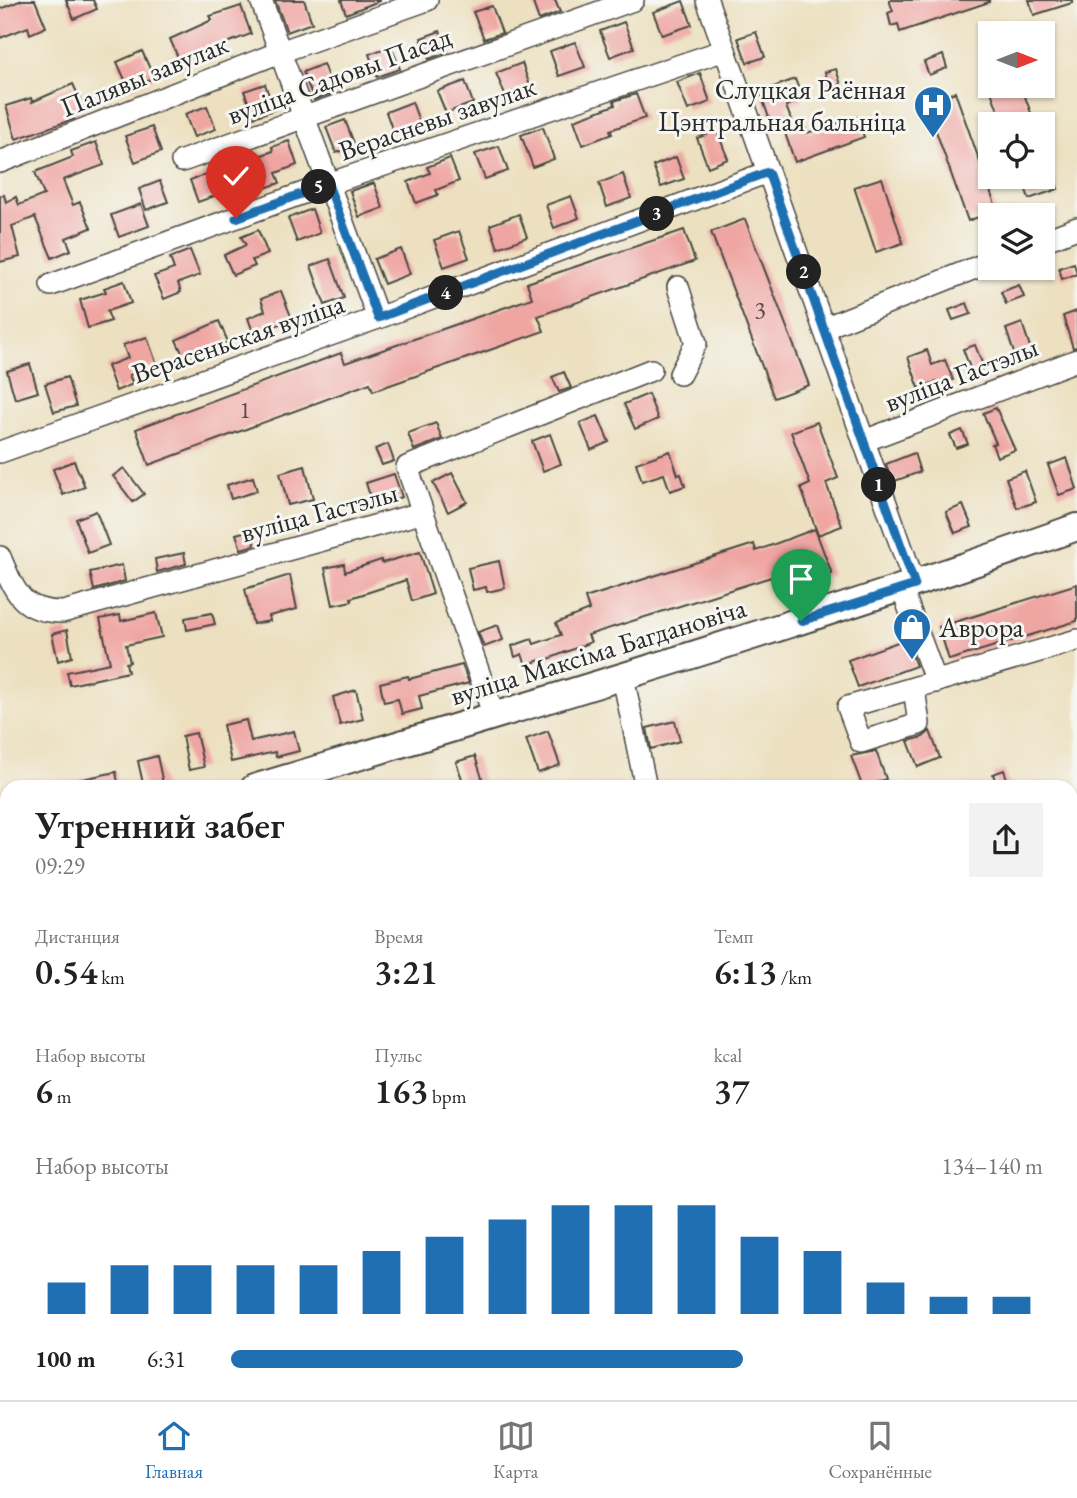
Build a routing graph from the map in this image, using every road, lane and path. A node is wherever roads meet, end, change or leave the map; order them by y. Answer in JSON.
{"nodes":[{"id":1,"x":261,"y":0,"type":"edge"},
{"id":2,"x":427,"y":0,"type":"edge"},
{"id":3,"x":633,"y":0,"type":"edge"},
{"id":4,"x":707,"y":0,"type":"edge"},
{"id":5,"x":725,"y":50,"type":"junction"},
{"id":6,"x":280,"y":52,"type":"junction"},
{"id":7,"x":303,"y":117,"type":"junction"},
{"id":8,"x":182,"y":161,"type":"dead end"},
{"id":9,"x":0,"y":162,"type":"edge"},
{"id":10,"x":768,"y":172,"type":"junction"},
{"id":11,"x":328,"y":184,"type":"junction"},
{"id":12,"x":1077,"y":228,"type":"edge"},
{"id":13,"x":1055,"y":236,"type":"edge"},
{"id":14,"x":978,"y":267,"type":"edge"},
{"id":15,"x":51,"y":285,"type":"dead end"},
{"id":16,"x":678,"y":287,"type":"dead end"},
{"id":17,"x":378,"y":318,"type":"junction"},
{"id":18,"x":824,"y":328,"type":"junction"},
{"id":19,"x":1077,"y":360,"type":"edge"},
{"id":20,"x":651,"y":370,"type":"dead end"},
{"id":21,"x":680,"y":374,"type":"dead end"},
{"id":22,"x":864,"y":441,"type":"junction"},
{"id":23,"x":0,"y":452,"type":"edge"},
{"id":24,"x":421,"y":513,"type":"junction"},
{"id":25,"x":1077,"y":527,"type":"edge"},
{"id":26,"x":0,"y":557,"type":"edge"},
{"id":27,"x":908,"y":587,"type":"junction"},
{"id":28,"x":1077,"y":640,"type":"edge"},
{"id":29,"x":623,"y":677,"type":"junction"},
{"id":30,"x":936,"y":682,"type":"junction"},
{"id":31,"x":914,"y":688,"type":"dead end"},
{"id":32,"x":494,"y":716,"type":"junction"},
{"id":33,"x":281,"y":780,"type":"edge"},
{"id":34,"x":644,"y":780,"type":"edge"}],
"edges":[{"from":1,"to":6,"type":"street"},
{"from":2,"to":6,"type":"street","name":"Палявы завулак"},
{"from":3,"to":7,"type":"street","name":"вуліца Садовы Пасад"},
{"from":4,"to":5,"type":"street"},
{"from":5,"to":10,"type":"street"},
{"from":5,"to":11,"type":"street","name":"Верасневы завулак"},
{"from":6,"to":7,"type":"street"},
{"from":6,"to":9,"type":"street","name":"Палявы завулак"},
{"from":7,"to":8,"type":"street","name":"вуліца Садовы Пасад"},
{"from":7,"to":11,"type":"street"},
{"from":10,"to":17,"type":"street","name":"Верасеньская вуліца"},
{"from":10,"to":18,"type":"street"},
{"from":11,"to":15,"type":"street","name":"Верасневы завулак"},
{"from":11,"to":17,"type":"street"},
{"from":12,"to":13,"type":"street"},
{"from":14,"to":18,"type":"street"},
{"from":16,"to":21,"type":"street"},
{"from":17,"to":23,"type":"street","name":"Верасеньская вуліца"},
{"from":18,"to":22,"type":"street"},
{"from":19,"to":22,"type":"street","name":"вуліца Гастэлы"},
{"from":20,"to":24,"type":"street","name":"вуліца Гастэлы"},
{"from":22,"to":27,"type":"street"},
{"from":24,"to":26,"type":"street","name":"вуліца Гастэлы"},
{"from":24,"to":32,"type":"street"},
{"from":25,"to":27,"type":"main road","name":"вуліца Максіма Багдановіча"},
{"from":27,"to":29,"type":"main road","name":"вуліца Максіма Багдановіча"},
{"from":27,"to":30,"type":"street"},
{"from":28,"to":30,"type":"street"},
{"from":29,"to":32,"type":"main road","name":"вуліца Максіма Багдановіча"},
{"from":29,"to":34,"type":"street"},
{"from":30,"to":31,"type":"street"},
{"from":32,"to":33,"type":"main road","name":"вуліца Максіма Багдановіча"}]}
